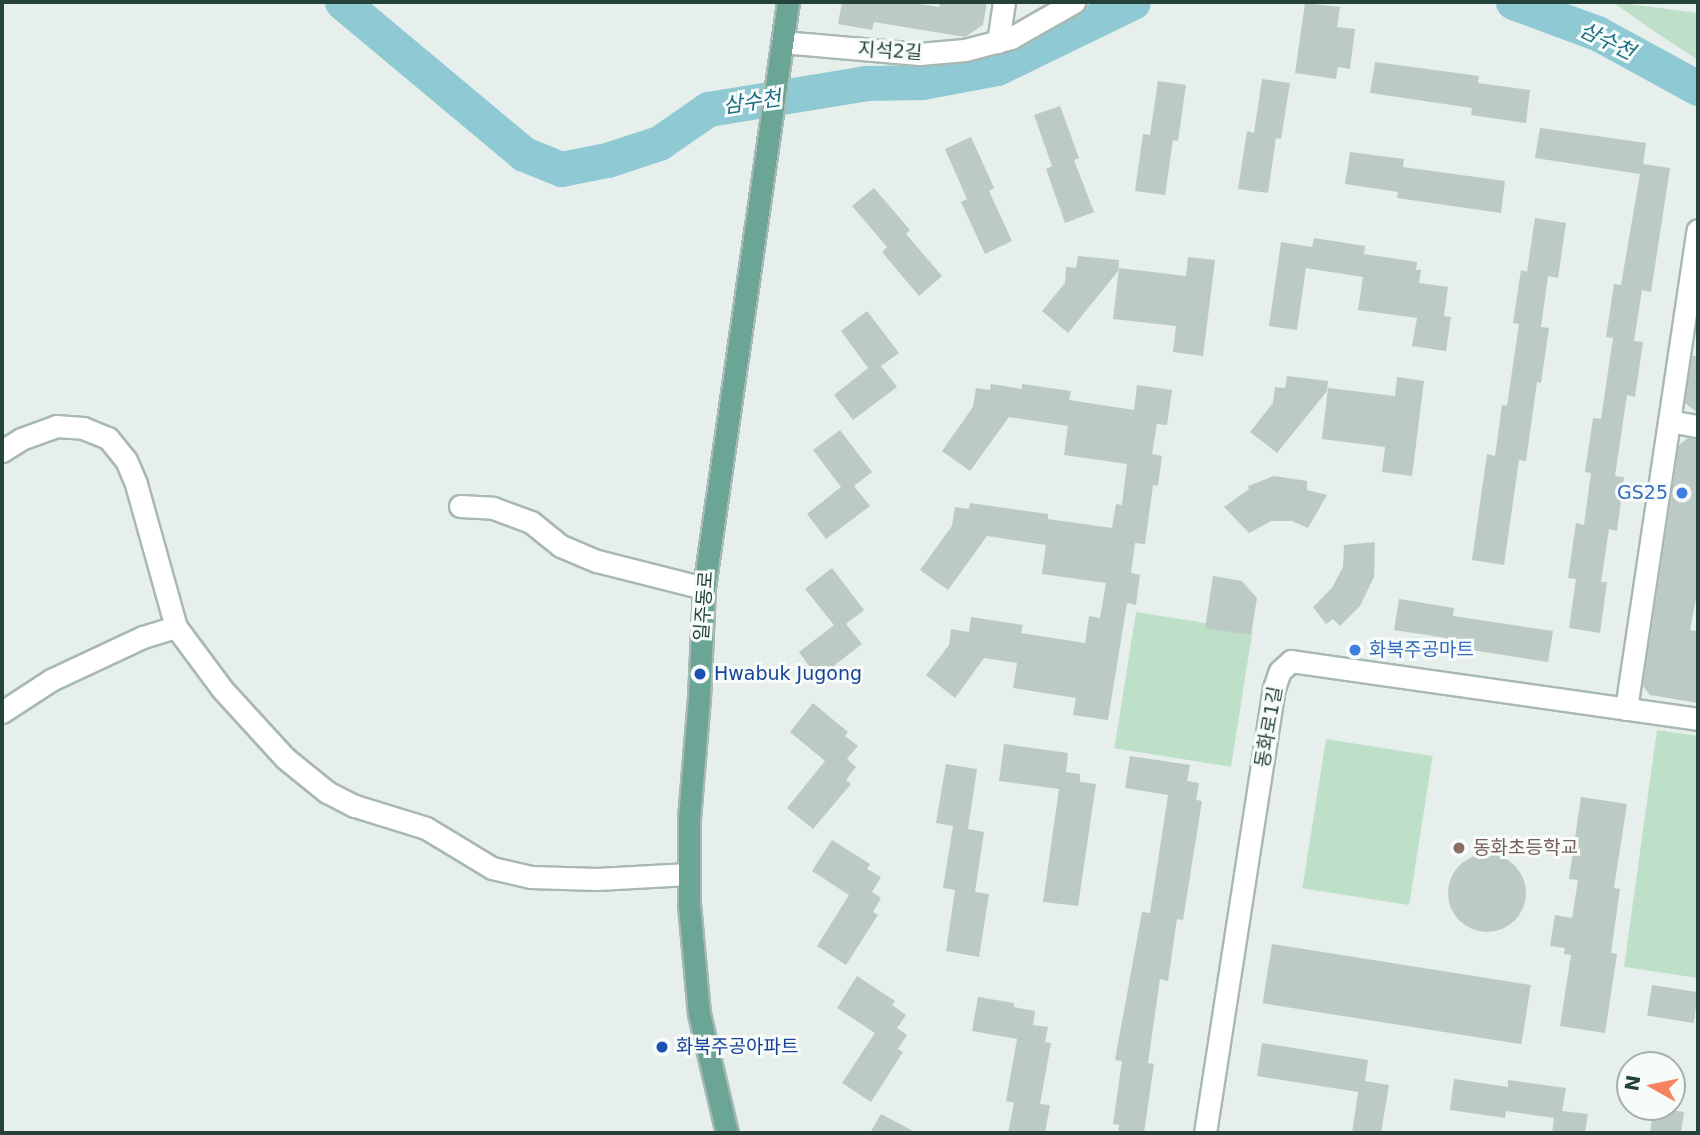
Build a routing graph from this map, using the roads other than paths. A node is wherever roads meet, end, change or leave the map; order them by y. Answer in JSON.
{"nodes":[{"id":1,"x":788,"y":2,"type":"edge"},
{"id":2,"x":1004,"y":2,"type":"edge"},
{"id":3,"x":1074,"y":2,"type":"edge"},
{"id":4,"x":998,"y":42,"type":"junction"},
{"id":5,"x":781,"y":50,"type":"junction"},
{"id":6,"x":1698,"y":230,"type":"edge"},
{"id":7,"x":1669,"y":421,"type":"junction"},
{"id":8,"x":1698,"y":426,"type":"edge"},
{"id":9,"x":2,"y":451,"type":"edge"},
{"id":10,"x":460,"y":506,"type":"dead end"},
{"id":11,"x":704,"y":588,"type":"junction"},
{"id":12,"x":176,"y":627,"type":"junction"},
{"id":13,"x":1626,"y":709,"type":"junction"},
{"id":14,"x":2,"y":712,"type":"edge"},
{"id":15,"x":1698,"y":719,"type":"edge"},
{"id":16,"x":689,"y":874,"type":"junction"},
{"id":17,"x":727,"y":1133,"type":"edge"},
{"id":18,"x":1205,"y":1133,"type":"edge"}],
"edges":[{"from":1,"to":5,"type":"main road"},
{"from":2,"to":4,"type":"street"},
{"from":3,"to":4,"type":"street","name":"지석2길"},
{"from":4,"to":5,"type":"street","name":"지석2길"},
{"from":5,"to":11,"type":"main road","name":"일주동로"},
{"from":6,"to":7,"type":"street"},
{"from":7,"to":8,"type":"street"},
{"from":7,"to":13,"type":"street"},
{"from":9,"to":12,"type":"street"},
{"from":10,"to":11,"type":"street"},
{"from":11,"to":16,"type":"main road","name":"일주동로"},
{"from":12,"to":14,"type":"street"},
{"from":12,"to":16,"type":"street"},
{"from":13,"to":15,"type":"street","name":"동화로1길"},
{"from":13,"to":18,"type":"street","name":"동화로1길"},
{"from":16,"to":17,"type":"main road","name":"일주동로"}]}
